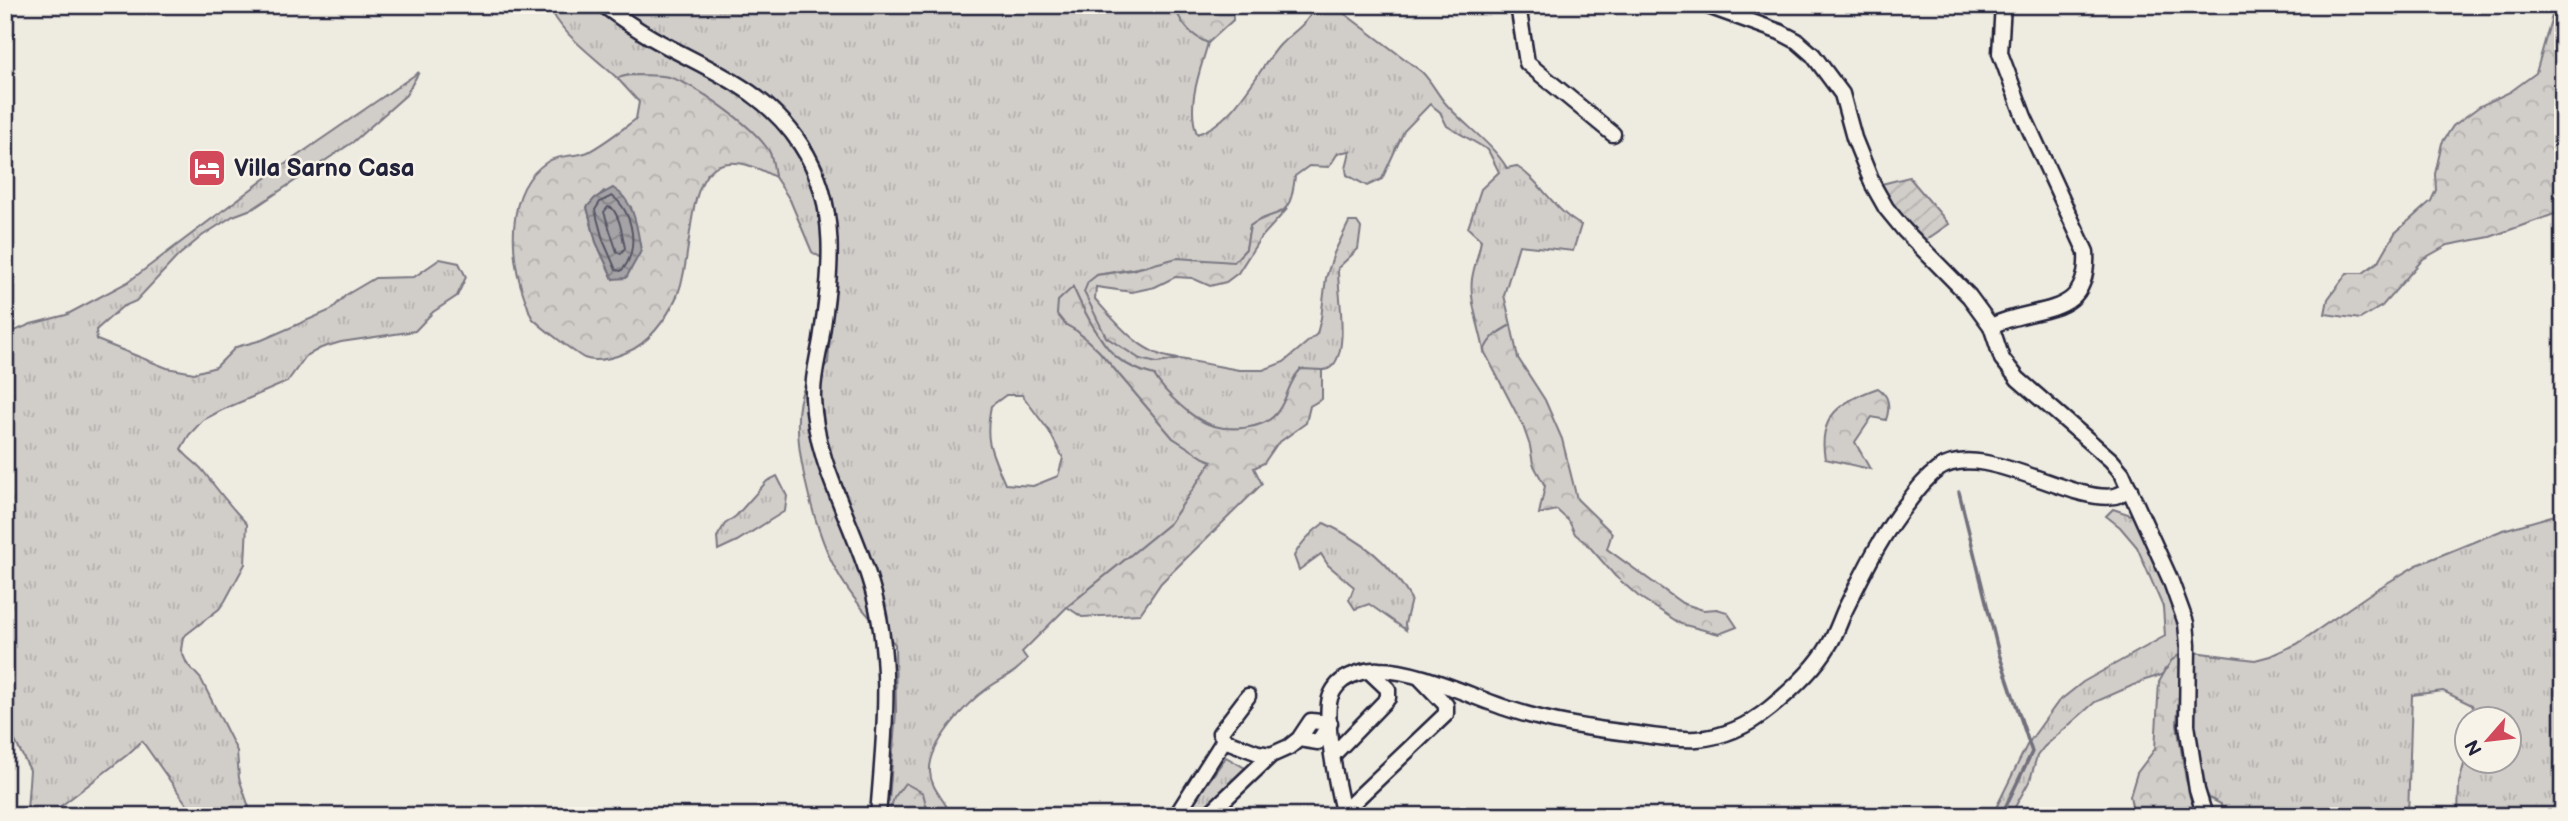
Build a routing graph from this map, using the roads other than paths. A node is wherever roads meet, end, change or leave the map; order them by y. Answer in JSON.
{"nodes":[{"id":1,"x":603,"y":5,"type":"edge"},
{"id":2,"x":1518,"y":5,"type":"edge"},
{"id":3,"x":1705,"y":5,"type":"edge"},
{"id":4,"x":2003,"y":5,"type":"edge"},
{"id":5,"x":1613,"y":134,"type":"dead end"},
{"id":6,"x":1991,"y":326,"type":"junction"},
{"id":7,"x":2130,"y":489,"type":"junction"},
{"id":8,"x":1369,"y":671,"type":"junction"},
{"id":9,"x":1420,"y":678,"type":"junction"},
{"id":10,"x":1248,"y":696,"type":"dead end"},
{"id":11,"x":1330,"y":723,"type":"junction"},
{"id":12,"x":1224,"y":740,"type":"junction"},
{"id":13,"x":1271,"y":755,"type":"junction"},
{"id":14,"x":1333,"y":755,"type":"junction"},
{"id":15,"x":1343,"y":814,"type":"edge"},
{"id":16,"x":878,"y":816,"type":"edge"},
{"id":17,"x":1176,"y":816,"type":"edge"},
{"id":18,"x":1208,"y":816,"type":"edge"},
{"id":19,"x":2204,"y":816,"type":"edge"}],
"edges":[{"from":1,"to":16,"type":"street"},
{"from":2,"to":5,"type":"street"},
{"from":3,"to":6,"type":"street"},
{"from":4,"to":6,"type":"street"},
{"from":6,"to":7,"type":"street"},
{"from":7,"to":9,"type":"street"},
{"from":7,"to":19,"type":"street"},
{"from":8,"to":9,"type":"street"},
{"from":8,"to":11,"type":"street"},
{"from":8,"to":14,"type":"street"},
{"from":9,"to":15,"type":"street"},
{"from":10,"to":12,"type":"street"},
{"from":11,"to":13,"type":"street"},
{"from":11,"to":14,"type":"street"},
{"from":12,"to":13,"type":"street"},
{"from":12,"to":17,"type":"street"},
{"from":13,"to":18,"type":"street"},
{"from":14,"to":15,"type":"street"}]}
